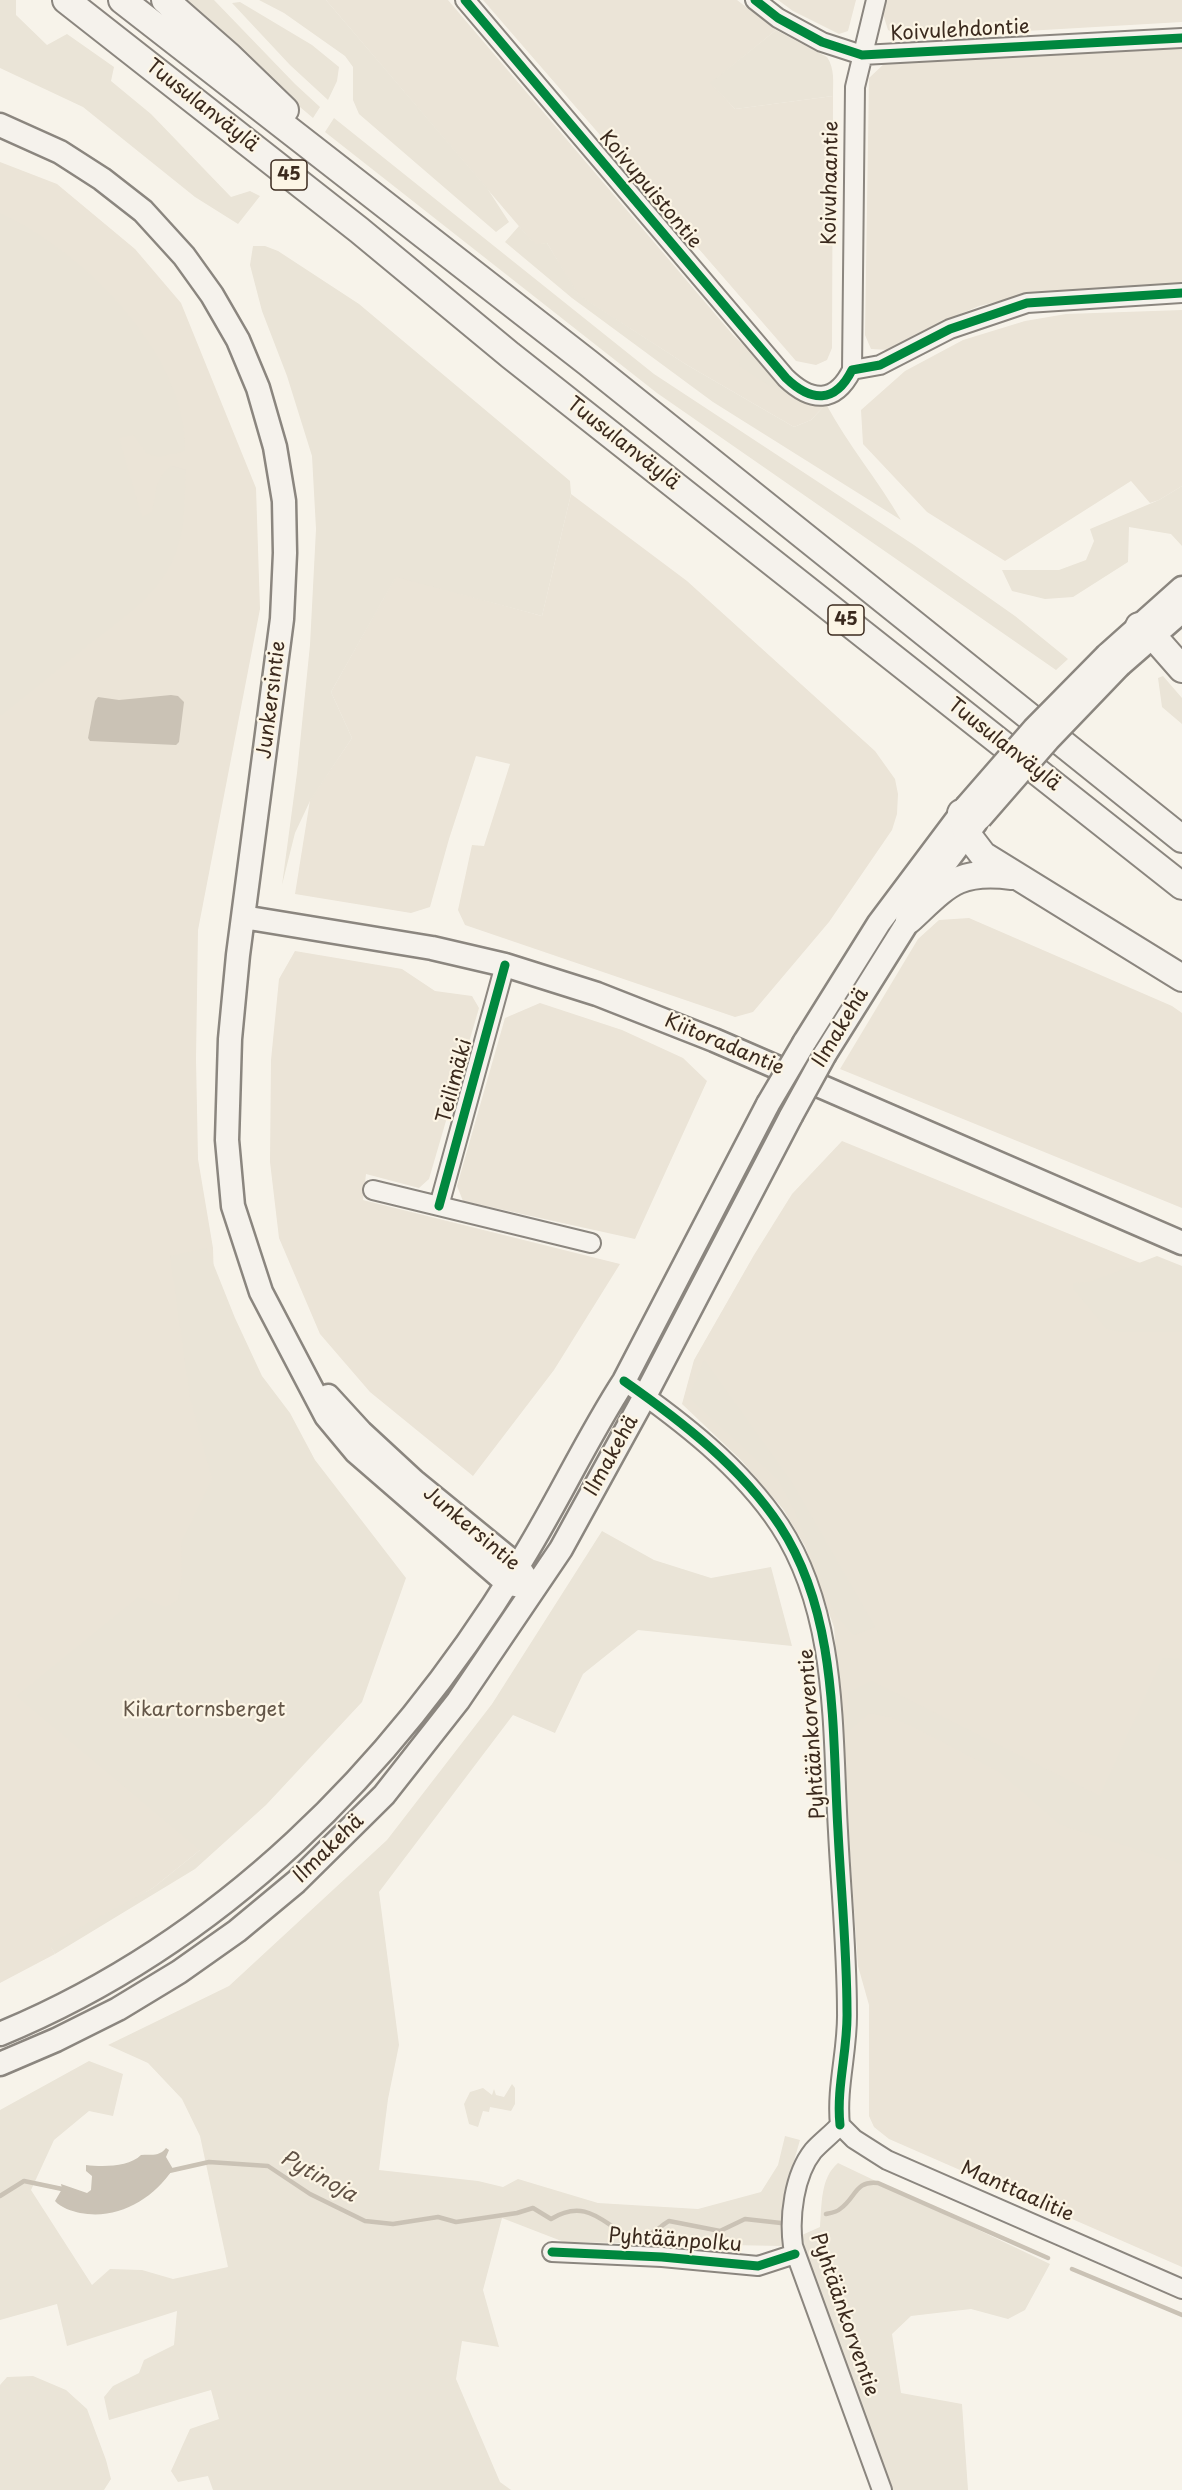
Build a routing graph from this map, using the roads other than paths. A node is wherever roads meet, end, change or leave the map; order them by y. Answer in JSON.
{"nodes":[{"id":1,"x":66,"y":0,"type":"edge"},
{"id":2,"x":122,"y":0,"type":"edge"},
{"id":3,"x":165,"y":0,"type":"edge"},
{"id":4,"x":465,"y":0,"type":"edge"},
{"id":5,"x":755,"y":0,"type":"edge"},
{"id":6,"x":876,"y":0,"type":"edge"},
{"id":7,"x":1182,"y":38,"type":"edge"},
{"id":8,"x":862,"y":55,"type":"junction"},
{"id":9,"x":0,"y":125,"type":"edge"},
{"id":10,"x":382,"y":204,"type":"junction"},
{"id":11,"x":1182,"y":293,"type":"edge"},
{"id":12,"x":852,"y":370,"type":"junction"},
{"id":13,"x":1182,"y":588,"type":"edge"},
{"id":14,"x":1182,"y":611,"type":"edge"},
{"id":15,"x":1146,"y":631,"type":"junction"},
{"id":16,"x":1182,"y":669,"type":"edge"},
{"id":17,"x":968,"y":818,"type":"junction"},
{"id":18,"x":1182,"y":839,"type":"edge"},
{"id":19,"x":1015,"y":876,"type":"junction"},
{"id":20,"x":1182,"y":886,"type":"edge"},
{"id":21,"x":243,"y":917,"type":"junction"},
{"id":22,"x":909,"y":920,"type":"junction"},
{"id":23,"x":505,"y":965,"type":"junction"},
{"id":24,"x":1182,"y":978,"type":"edge"},
{"id":25,"x":373,"y":1190,"type":"dead end"},
{"id":26,"x":439,"y":1206,"type":"junction"},
{"id":27,"x":591,"y":1243,"type":"dead end"},
{"id":28,"x":1182,"y":1243,"type":"edge"},
{"id":29,"x":624,"y":1381,"type":"junction"},
{"id":30,"x":645,"y":1396,"type":"junction"},
{"id":31,"x":513,"y":1575,"type":"junction"},
{"id":32,"x":533,"y":1589,"type":"junction"},
{"id":33,"x":0,"y":2034,"type":"edge"},
{"id":34,"x":0,"y":2064,"type":"edge"},
{"id":35,"x":840,"y":2125,"type":"junction"},
{"id":36,"x":552,"y":2252,"type":"dead end"},
{"id":37,"x":795,"y":2254,"type":"junction"},
{"id":38,"x":1182,"y":2289,"type":"edge"},
{"id":39,"x":882,"y":2490,"type":"edge"}],
"edges":[{"from":1,"to":20,"type":"highway","name":"Tuusulanväylä","number":"45"},
{"from":2,"to":10,"type":"highway","name":"Tuusulanväylä","number":"45"},
{"from":3,"to":10,"type":"highway"},
{"from":4,"to":12,"type":"street","name":"Koivupuistontie"},
{"from":5,"to":8,"type":"street","name":"Koivulehdontie"},
{"from":6,"to":8,"type":"street","name":"Koivuhaantie"},
{"from":7,"to":8,"type":"street","name":"Koivulehdontie"},
{"from":8,"to":12,"type":"street","name":"Koivuhaantie"},
{"from":9,"to":21,"type":"main road","name":"Junkersintie"},
{"from":10,"to":18,"type":"highway","name":"Tuusulanväylä","number":"45"},
{"from":11,"to":12,"type":"street"},
{"from":13,"to":15,"type":"main road"},
{"from":14,"to":15,"type":"main road"},
{"from":15,"to":16,"type":"highway"},
{"from":15,"to":17,"type":"main road","name":"Ilmakehä","bridge":true},
{"from":17,"to":19,"type":"highway"},
{"from":17,"to":22,"type":"main road","name":"Ilmakehä"},
{"from":17,"to":29,"type":"main road","name":"Ilmakehä","bridge":true},
{"from":19,"to":22,"type":"highway"},
{"from":19,"to":24,"type":"highway"},
{"from":21,"to":23,"type":"main road","name":"Kiitoradantie"},
{"from":21,"to":31,"type":"main road","name":"Junkersintie"},
{"from":22,"to":30,"type":"main road","name":"Ilmakehä","bridge":true},
{"from":23,"to":26,"type":"street","name":"Teilimäki"},
{"from":23,"to":28,"type":"main road","name":"Kiitoradantie"},
{"from":25,"to":26,"type":"street"},
{"from":26,"to":27,"type":"street"},
{"from":29,"to":30,"type":"street","name":"Pyhtäänkorventie"},
{"from":29,"to":31,"type":"main road","name":"Ilmakehä"},
{"from":30,"to":32,"type":"main road","name":"Ilmakehä"},
{"from":30,"to":35,"type":"street","name":"Pyhtäänkorventie"},
{"from":31,"to":32,"type":"main road","name":"Junkersintie"},
{"from":31,"to":33,"type":"main road","name":"Ilmakehä"},
{"from":32,"to":34,"type":"main road","name":"Ilmakehä"},
{"from":35,"to":37,"type":"street","name":"Pyhtäänkorventie"},
{"from":35,"to":38,"type":"street","name":"Manttaalitie"},
{"from":36,"to":37,"type":"street","name":"Pyhtäänpolku"},
{"from":37,"to":39,"type":"street","name":"Pyhtäänkorventie"}]}
